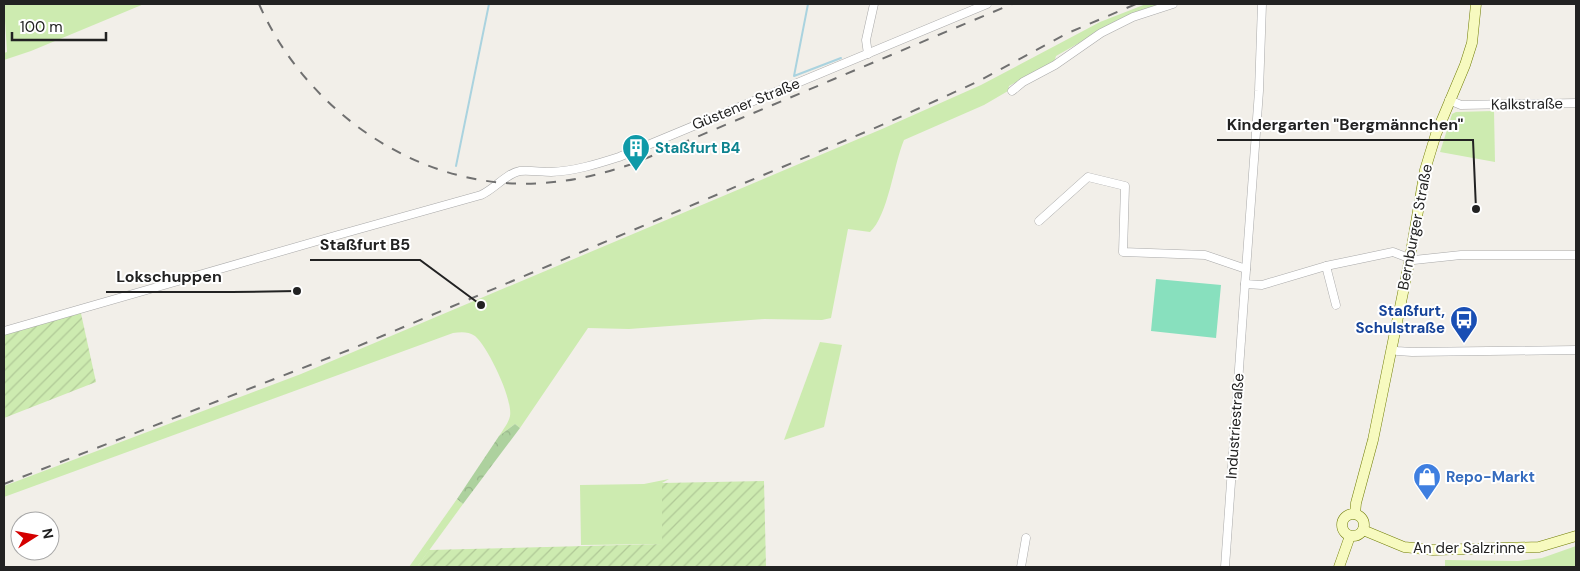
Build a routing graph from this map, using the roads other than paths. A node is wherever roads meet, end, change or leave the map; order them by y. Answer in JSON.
{"nodes":[{"id":1,"x":874,"y":4,"type":"edge"},
{"id":2,"x":987,"y":4,"type":"edge"},
{"id":3,"x":1173,"y":4,"type":"edge"},
{"id":4,"x":1262,"y":4,"type":"edge"},
{"id":5,"x":1476,"y":4,"type":"edge"},
{"id":6,"x":868,"y":54,"type":"junction"},
{"id":7,"x":1012,"y":91,"type":"dead end"},
{"id":8,"x":1449,"y":100,"type":"junction"},
{"id":9,"x":1576,"y":103,"type":"edge"},
{"id":10,"x":1039,"y":221,"type":"dead end"},
{"id":11,"x":1576,"y":255,"type":"edge"},
{"id":12,"x":1410,"y":258,"type":"junction"},
{"id":13,"x":1326,"y":266,"type":"junction"},
{"id":14,"x":1246,"y":269,"type":"junction"},
{"id":15,"x":1245,"y":284,"type":"junction"},
{"id":16,"x":1336,"y":304,"type":"dead end"},
{"id":17,"x":4,"y":331,"type":"edge"},
{"id":18,"x":1391,"y":348,"type":"junction"},
{"id":19,"x":1576,"y":350,"type":"edge"},
{"id":20,"x":1355,"y":514,"type":"junction"},
{"id":21,"x":1363,"y":530,"type":"junction"},
{"id":22,"x":1350,"y":536,"type":"junction"},
{"id":23,"x":1576,"y":536,"type":"edge"},
{"id":24,"x":1026,"y":538,"type":"dead end"},
{"id":25,"x":1021,"y":567,"type":"edge"},
{"id":26,"x":1225,"y":567,"type":"edge"},
{"id":27,"x":1339,"y":567,"type":"edge"}],
"edges":[{"from":1,"to":6,"type":"street"},
{"from":2,"to":6,"type":"street","name":"Güstener Straße"},
{"from":3,"to":7,"type":"street"},
{"from":4,"to":14,"type":"street","name":"Industriestraße"},
{"from":5,"to":8,"type":"main road","name":"Bernburger Straße"},
{"from":6,"to":17,"type":"street","name":"Güstener Straße"},
{"from":8,"to":9,"type":"street","name":"Kalkstraße"},
{"from":8,"to":12,"type":"main road","name":"Bernburger Straße"},
{"from":10,"to":14,"type":"street"},
{"from":11,"to":12,"type":"street"},
{"from":12,"to":13,"type":"street"},
{"from":12,"to":18,"type":"main road","name":"Bernburger Straße"},
{"from":13,"to":15,"type":"street"},
{"from":13,"to":16,"type":"street"},
{"from":14,"to":15,"type":"street","name":"Industriestraße"},
{"from":15,"to":26,"type":"street","name":"Industriestraße"},
{"from":18,"to":19,"type":"street"},
{"from":18,"to":20,"type":"main road","name":"Bernburger Straße"},
{"from":20,"to":21,"type":"main road"},
{"from":20,"to":22,"type":"main road"},
{"from":21,"to":22,"type":"main road"},
{"from":21,"to":23,"type":"main road","name":"An der Salzrinne"},
{"from":22,"to":27,"type":"main road"},
{"from":24,"to":25,"type":"street"}]}
